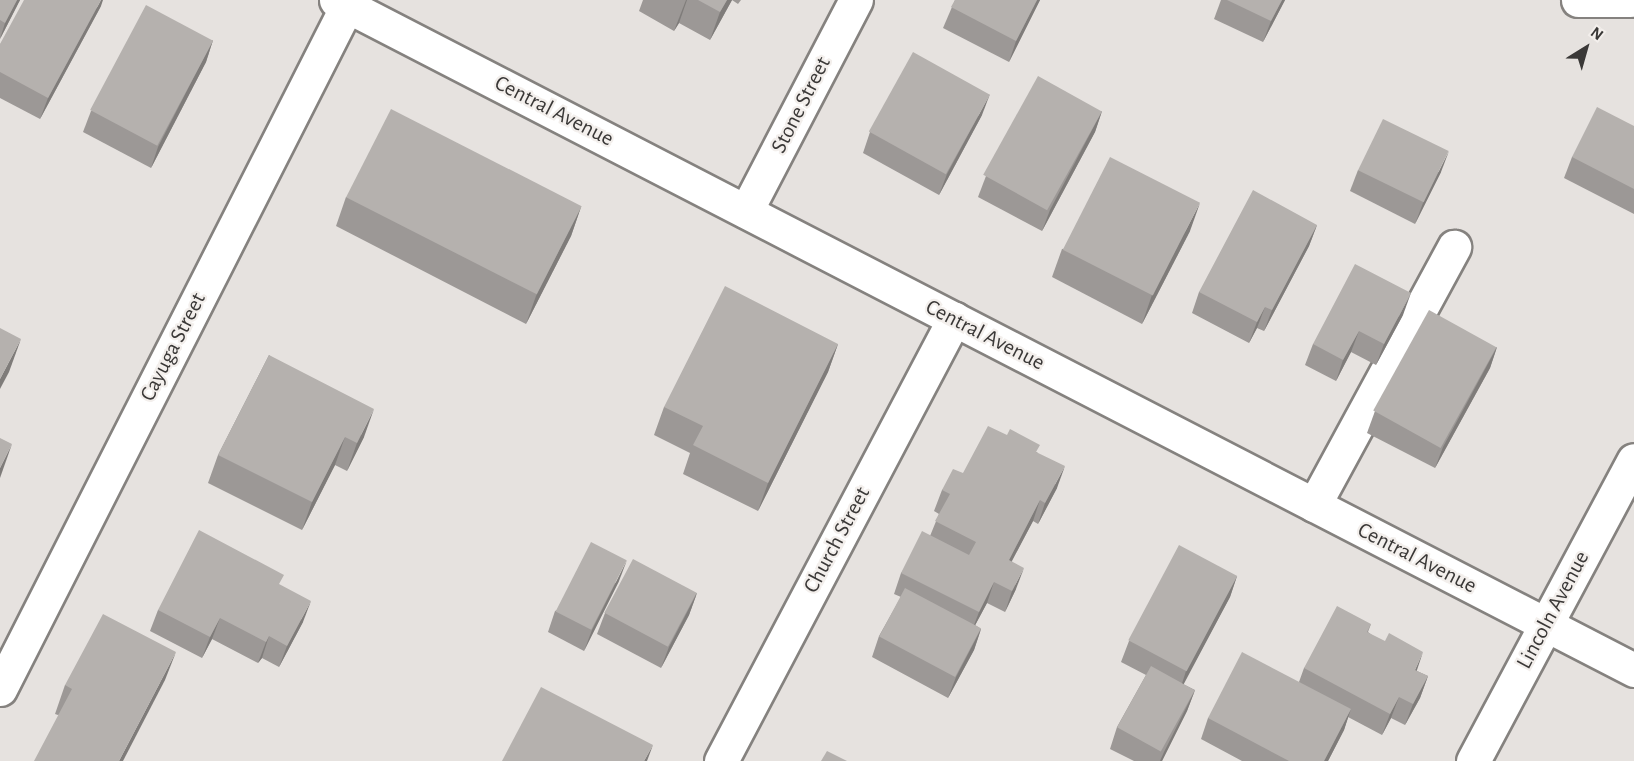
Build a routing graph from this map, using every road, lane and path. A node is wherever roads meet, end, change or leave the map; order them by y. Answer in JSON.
{"nodes":[{"id":1,"x":856,"y":0,"type":"edge"},
{"id":2,"x":1578,"y":0,"type":"edge"},
{"id":3,"x":1630,"y":0,"type":"edge"},
{"id":4,"x":342,"y":3,"type":"edge"},
{"id":5,"x":746,"y":211,"type":"junction"},
{"id":6,"x":1454,"y":247,"type":"dead end"},
{"id":7,"x":954,"y":319,"type":"junction"},
{"id":8,"x":1634,"y":460,"type":"edge"},
{"id":9,"x":1314,"y":505,"type":"junction"},
{"id":10,"x":1545,"y":624,"type":"junction"},
{"id":11,"x":1634,"y":670,"type":"edge"},
{"id":12,"x":0,"y":688,"type":"edge"},
{"id":13,"x":721,"y":761,"type":"edge"},
{"id":14,"x":1473,"y":761,"type":"edge"}],
"edges":[{"from":1,"to":5,"type":"street","name":"Stone Street"},
{"from":2,"to":3,"type":"street"},
{"from":4,"to":5,"type":"street","name":"Central Avenue"},
{"from":4,"to":12,"type":"street","name":"Cayuga Street"},
{"from":5,"to":7,"type":"street","name":"Central Avenue"},
{"from":6,"to":9,"type":"street"},
{"from":7,"to":9,"type":"street","name":"Central Avenue"},
{"from":7,"to":13,"type":"street","name":"Church Street"},
{"from":8,"to":10,"type":"street","name":"Lincoln Avenue"},
{"from":9,"to":10,"type":"street","name":"Central Avenue"},
{"from":10,"to":11,"type":"street","name":"Central Avenue"},
{"from":10,"to":14,"type":"street","name":"Lincoln Avenue"}]}
